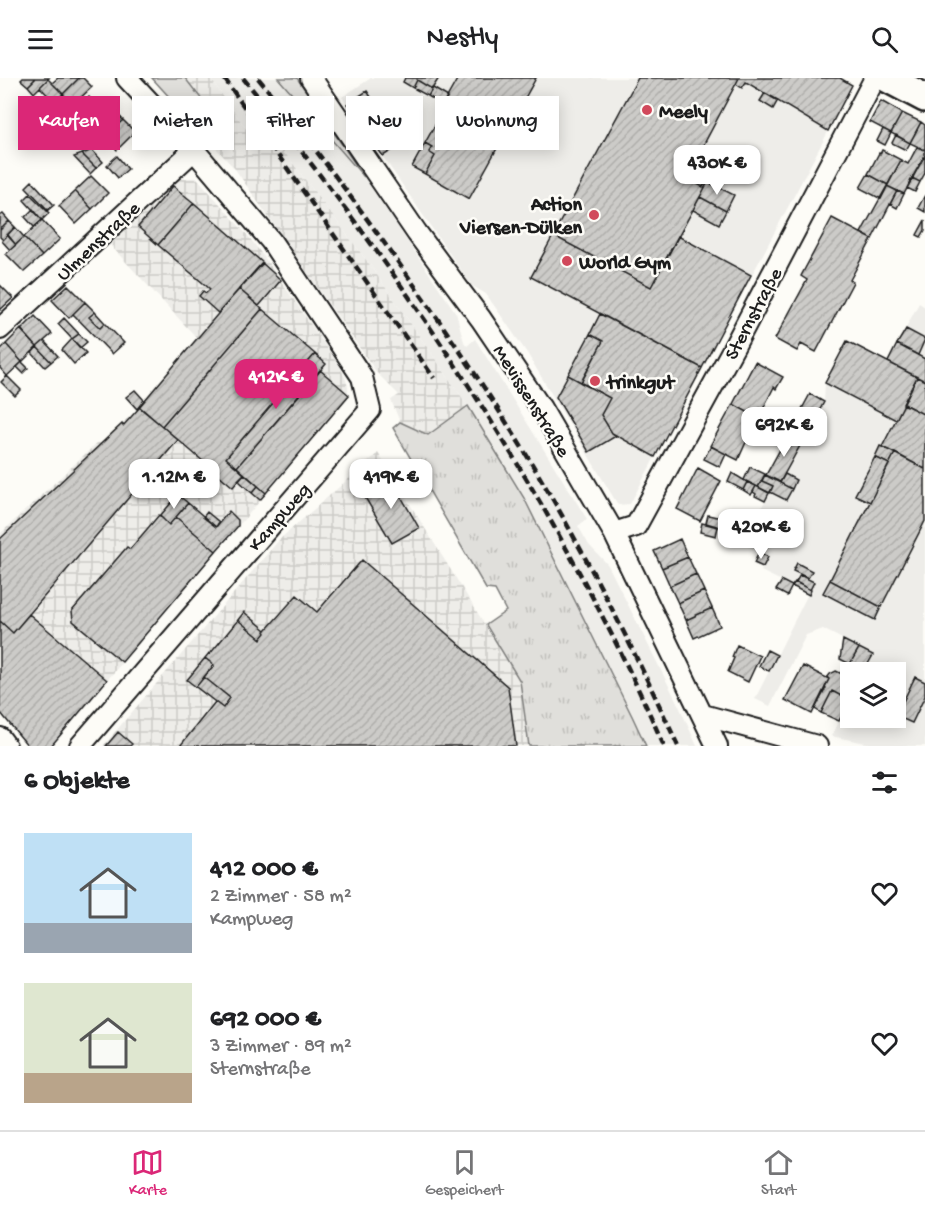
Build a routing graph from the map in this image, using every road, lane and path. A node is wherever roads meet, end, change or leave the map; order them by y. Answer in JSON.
{"nodes":[{"id":1,"x":127,"y":78,"type":"edge"},
{"id":2,"x":311,"y":78,"type":"edge"},
{"id":3,"x":875,"y":78,"type":"edge"},
{"id":4,"x":887,"y":78,"type":"edge"},
{"id":5,"x":144,"y":96,"type":"edge"},
{"id":6,"x":925,"y":98,"type":"edge"},
{"id":7,"x":194,"y":150,"type":"joint"},
{"id":8,"x":0,"y":329,"type":"edge"},
{"id":9,"x":614,"y":533,"type":"junction"},
{"id":10,"x":703,"y":715,"type":"junction"},
{"id":11,"x":0,"y":738,"type":"edge"},
{"id":12,"x":6,"y":746,"type":"edge"},
{"id":13,"x":80,"y":746,"type":"edge"},
{"id":14,"x":717,"y":746,"type":"edge"},
{"id":15,"x":817,"y":746,"type":"edge"}],
"edges":[{"from":1,"to":5,"type":"street","name":"Kampweg"},
{"from":2,"to":9,"type":"street","name":"Mevissenstraße"},
{"from":3,"to":9,"type":"street","name":"Sternstraße"},
{"from":4,"to":6,"type":"main road"},
{"from":7,"to":8,"type":"street","name":"Ulmenstraße"},
{"from":7,"to":13,"type":"street","name":"Kampweg"},
{"from":9,"to":10,"type":"street","name":"Mevissenstraße"},
{"from":10,"to":14,"type":"street","name":"Mevissenstraße"},
{"from":10,"to":15,"type":"street"},
{"from":11,"to":12,"type":"street"}]}
